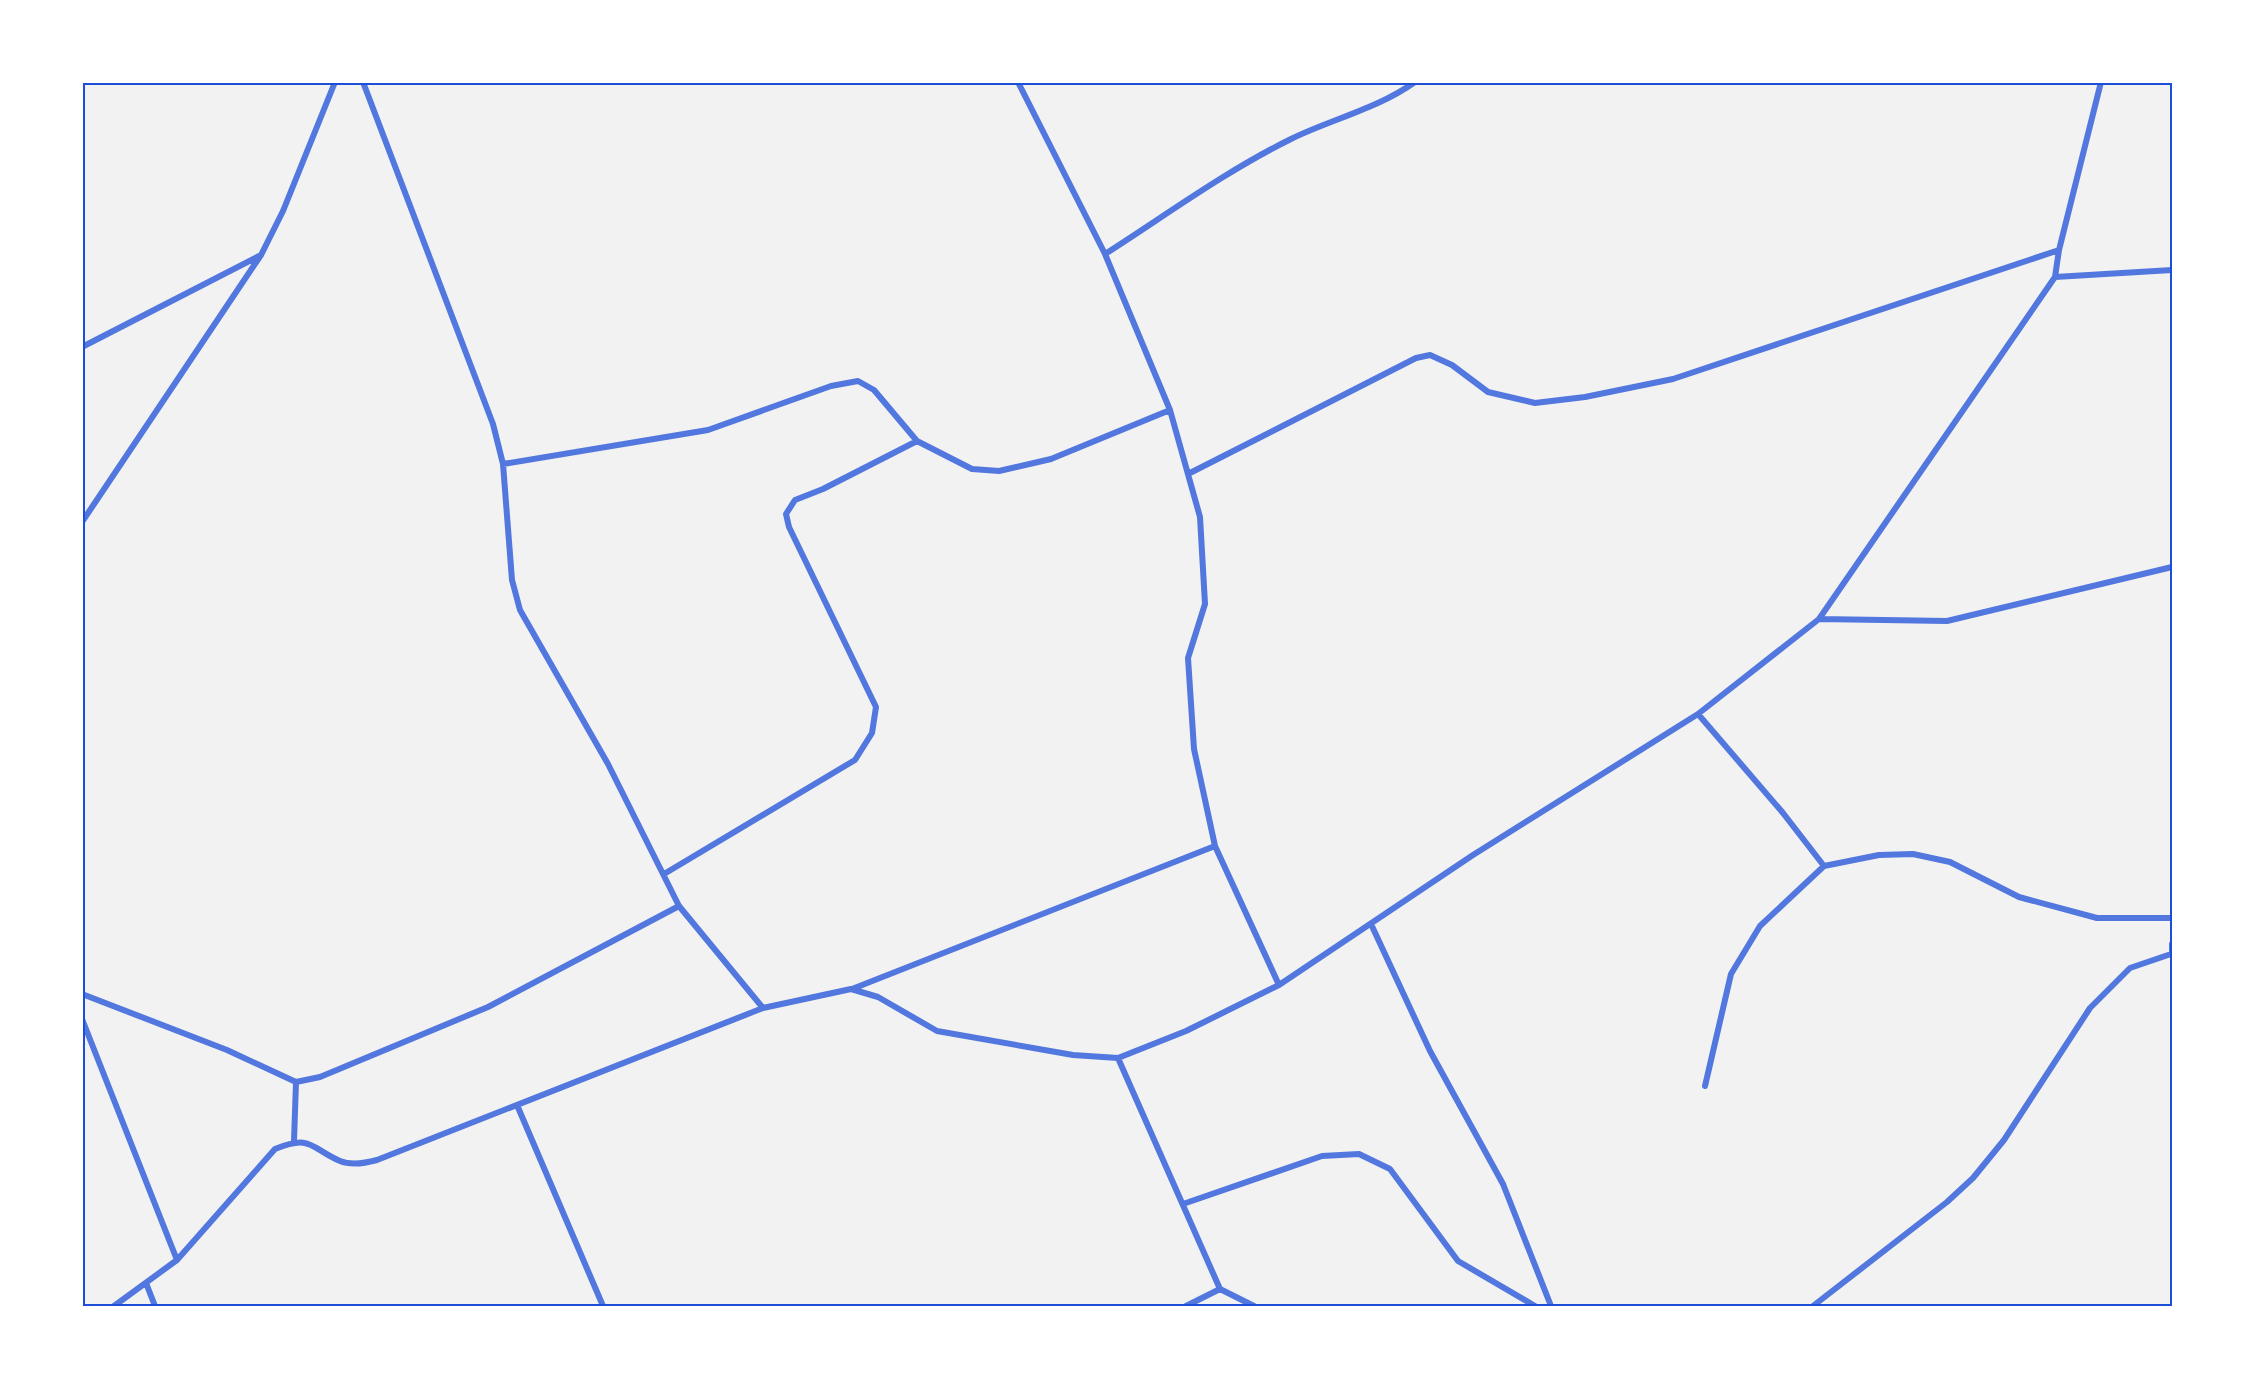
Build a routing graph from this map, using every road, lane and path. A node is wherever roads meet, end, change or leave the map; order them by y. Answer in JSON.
{"nodes":[{"id":1,"x":335,"y":82,"type":"edge"},
{"id":2,"x":363,"y":82,"type":"edge"},
{"id":3,"x":1018,"y":82,"type":"edge"},
{"id":4,"x":1416,"y":82,"type":"edge"},
{"id":5,"x":2101,"y":82,"type":"edge"},
{"id":6,"x":2059,"y":250,"type":"junction"},
{"id":7,"x":1105,"y":254,"type":"junction"},
{"id":8,"x":261,"y":255,"type":"junction"},
{"id":9,"x":2172,"y":270,"type":"edge"},
{"id":10,"x":2055,"y":277,"type":"junction"},
{"id":11,"x":82,"y":347,"type":"edge"},
{"id":12,"x":1170,"y":410,"type":"junction"},
{"id":13,"x":917,"y":441,"type":"junction"},
{"id":14,"x":503,"y":464,"type":"junction"},
{"id":15,"x":1188,"y":474,"type":"junction"},
{"id":16,"x":82,"y":522,"type":"edge"},
{"id":17,"x":2172,"y":567,"type":"edge"},
{"id":18,"x":1819,"y":619,"type":"junction"},
{"id":19,"x":1698,"y":714,"type":"junction"},
{"id":20,"x":1215,"y":846,"type":"junction"},
{"id":21,"x":1824,"y":866,"type":"junction"},
{"id":22,"x":664,"y":874,"type":"junction"},
{"id":23,"x":679,"y":906,"type":"junction"},
{"id":24,"x":2172,"y":918,"type":"edge"},
{"id":25,"x":1371,"y":924,"type":"junction"},
{"id":26,"x":2172,"y":944,"type":"edge"},
{"id":27,"x":2172,"y":954,"type":"edge"},
{"id":28,"x":1279,"y":985,"type":"junction"},
{"id":29,"x":851,"y":989,"type":"junction"},
{"id":30,"x":82,"y":994,"type":"edge"},
{"id":31,"x":763,"y":1008,"type":"junction"},
{"id":32,"x":82,"y":1019,"type":"edge"},
{"id":33,"x":1118,"y":1058,"type":"junction"},
{"id":34,"x":296,"y":1082,"type":"junction"},
{"id":35,"x":1705,"y":1086,"type":"dead end"},
{"id":36,"x":517,"y":1105,"type":"junction"},
{"id":37,"x":294,"y":1141,"type":"junction"},
{"id":38,"x":1183,"y":1204,"type":"junction"},
{"id":39,"x":177,"y":1260,"type":"junction"},
{"id":40,"x":146,"y":1283,"type":"junction"},
{"id":41,"x":1220,"y":1289,"type":"junction"},
{"id":42,"x":114,"y":1306,"type":"edge"},
{"id":43,"x":156,"y":1306,"type":"edge"},
{"id":44,"x":603,"y":1306,"type":"edge"},
{"id":45,"x":1185,"y":1306,"type":"edge"},
{"id":46,"x":1254,"y":1306,"type":"edge"},
{"id":47,"x":1536,"y":1306,"type":"edge"},
{"id":48,"x":1551,"y":1306,"type":"edge"},
{"id":49,"x":1813,"y":1306,"type":"edge"}],
"edges":[{"from":1,"to":8,"type":"street"},
{"from":2,"to":14,"type":"street"},
{"from":3,"to":7,"type":"street"},
{"from":4,"to":7,"type":"street"},
{"from":5,"to":6,"type":"street"},
{"from":6,"to":10,"type":"street"},
{"from":6,"to":15,"type":"street"},
{"from":7,"to":12,"type":"street"},
{"from":8,"to":11,"type":"street"},
{"from":8,"to":16,"type":"street"},
{"from":9,"to":10,"type":"street"},
{"from":10,"to":18,"type":"street"},
{"from":12,"to":13,"type":"street"},
{"from":12,"to":15,"type":"street"},
{"from":13,"to":14,"type":"street"},
{"from":13,"to":22,"type":"street"},
{"from":14,"to":22,"type":"street"},
{"from":15,"to":20,"type":"street"},
{"from":17,"to":18,"type":"street"},
{"from":18,"to":19,"type":"street"},
{"from":19,"to":21,"type":"street"},
{"from":19,"to":25,"type":"street"},
{"from":20,"to":28,"type":"street"},
{"from":20,"to":29,"type":"street"},
{"from":21,"to":24,"type":"street"},
{"from":21,"to":35,"type":"street"},
{"from":22,"to":23,"type":"street"},
{"from":23,"to":31,"type":"street"},
{"from":23,"to":34,"type":"street"},
{"from":25,"to":28,"type":"street"},
{"from":25,"to":48,"type":"street"},
{"from":26,"to":27,"type":"street"},
{"from":27,"to":49,"type":"street"},
{"from":28,"to":33,"type":"street"},
{"from":29,"to":31,"type":"street"},
{"from":29,"to":33,"type":"street"},
{"from":30,"to":34,"type":"street"},
{"from":31,"to":36,"type":"street"},
{"from":32,"to":39,"type":"street"},
{"from":33,"to":38,"type":"street"},
{"from":34,"to":37,"type":"street"},
{"from":36,"to":37,"type":"street"},
{"from":36,"to":44,"type":"street"},
{"from":37,"to":39,"type":"street"},
{"from":38,"to":41,"type":"street"},
{"from":38,"to":47,"type":"street"},
{"from":39,"to":40,"type":"street"},
{"from":40,"to":42,"type":"street"},
{"from":40,"to":43,"type":"street"},
{"from":41,"to":45,"type":"street"},
{"from":41,"to":46,"type":"street"}]}
